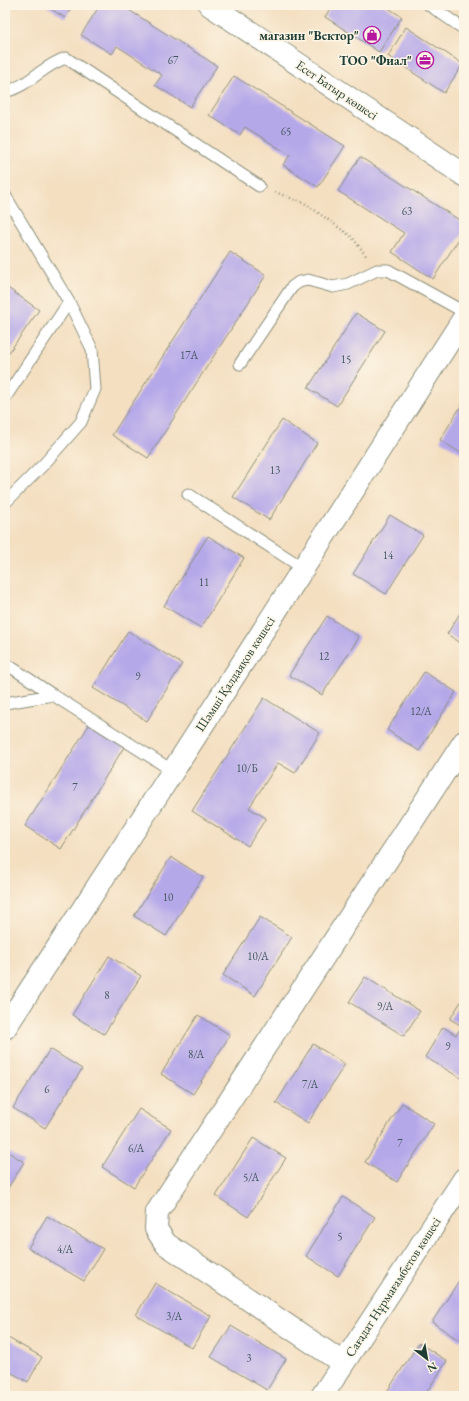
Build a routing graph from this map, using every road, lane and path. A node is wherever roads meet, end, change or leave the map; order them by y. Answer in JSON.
{"nodes":[{"id":1,"x":210,"y":5,"type":"edge"},
{"id":2,"x":429,"y":5,"type":"edge"},
{"id":3,"x":464,"y":29,"type":"edge"},
{"id":4,"x":5,"y":92,"type":"edge"},
{"id":5,"x":464,"y":175,"type":"edge"},
{"id":6,"x":259,"y":186,"type":"joint"},
{"id":7,"x":5,"y":195,"type":"edge"},
{"id":8,"x":377,"y":270,"type":"junction"},
{"id":9,"x":69,"y":302,"type":"junction"},
{"id":10,"x":464,"y":312,"type":"edge"},
{"id":11,"x":464,"y":318,"type":"edge"},
{"id":12,"x":240,"y":364,"type":"dead end"},
{"id":13,"x":5,"y":398,"type":"edge"},
{"id":14,"x":188,"y":494,"type":"dead end"},
{"id":15,"x":5,"y":503,"type":"edge"},
{"id":16,"x":303,"y":568,"type":"junction"},
{"id":17,"x":5,"y":663,"type":"edge"},
{"id":18,"x":53,"y":696,"type":"junction"},
{"id":19,"x":5,"y":703,"type":"edge"},
{"id":20,"x":464,"y":742,"type":"edge"},
{"id":21,"x":173,"y":771,"type":"junction"},
{"id":22,"x":5,"y":1028,"type":"edge"},
{"id":23,"x":464,"y":1179,"type":"edge"},
{"id":24,"x":343,"y":1363,"type":"junction"},
{"id":25,"x":322,"y":1396,"type":"edge"}],
"edges":[{"from":1,"to":5,"type":"street","name":"Есет Батыр көшесі"},
{"from":2,"to":3,"type":"lane"},
{"from":4,"to":6,"type":"lane"},
{"from":6,"to":8,"type":"path"},
{"from":7,"to":9,"type":"lane"},
{"from":8,"to":10,"type":"lane"},
{"from":8,"to":12,"type":"lane"},
{"from":9,"to":13,"type":"lane"},
{"from":9,"to":15,"type":"lane"},
{"from":11,"to":16,"type":"street","name":"Шәмші Қалдаяқов көшесі"},
{"from":14,"to":16,"type":"lane"},
{"from":16,"to":21,"type":"street","name":"Шәмші Қалдаяқов көшесі"},
{"from":17,"to":18,"type":"lane"},
{"from":18,"to":19,"type":"lane"},
{"from":18,"to":21,"type":"lane"},
{"from":20,"to":24,"type":"street"},
{"from":21,"to":22,"type":"street","name":"Шәмші Қалдаяқов көшесі"},
{"from":23,"to":24,"type":"street","name":"Сағадат Нұрмағамбетов көшесі"},
{"from":24,"to":25,"type":"street","name":"Сағадат Нұрмағамбетов көшесі"}]}
